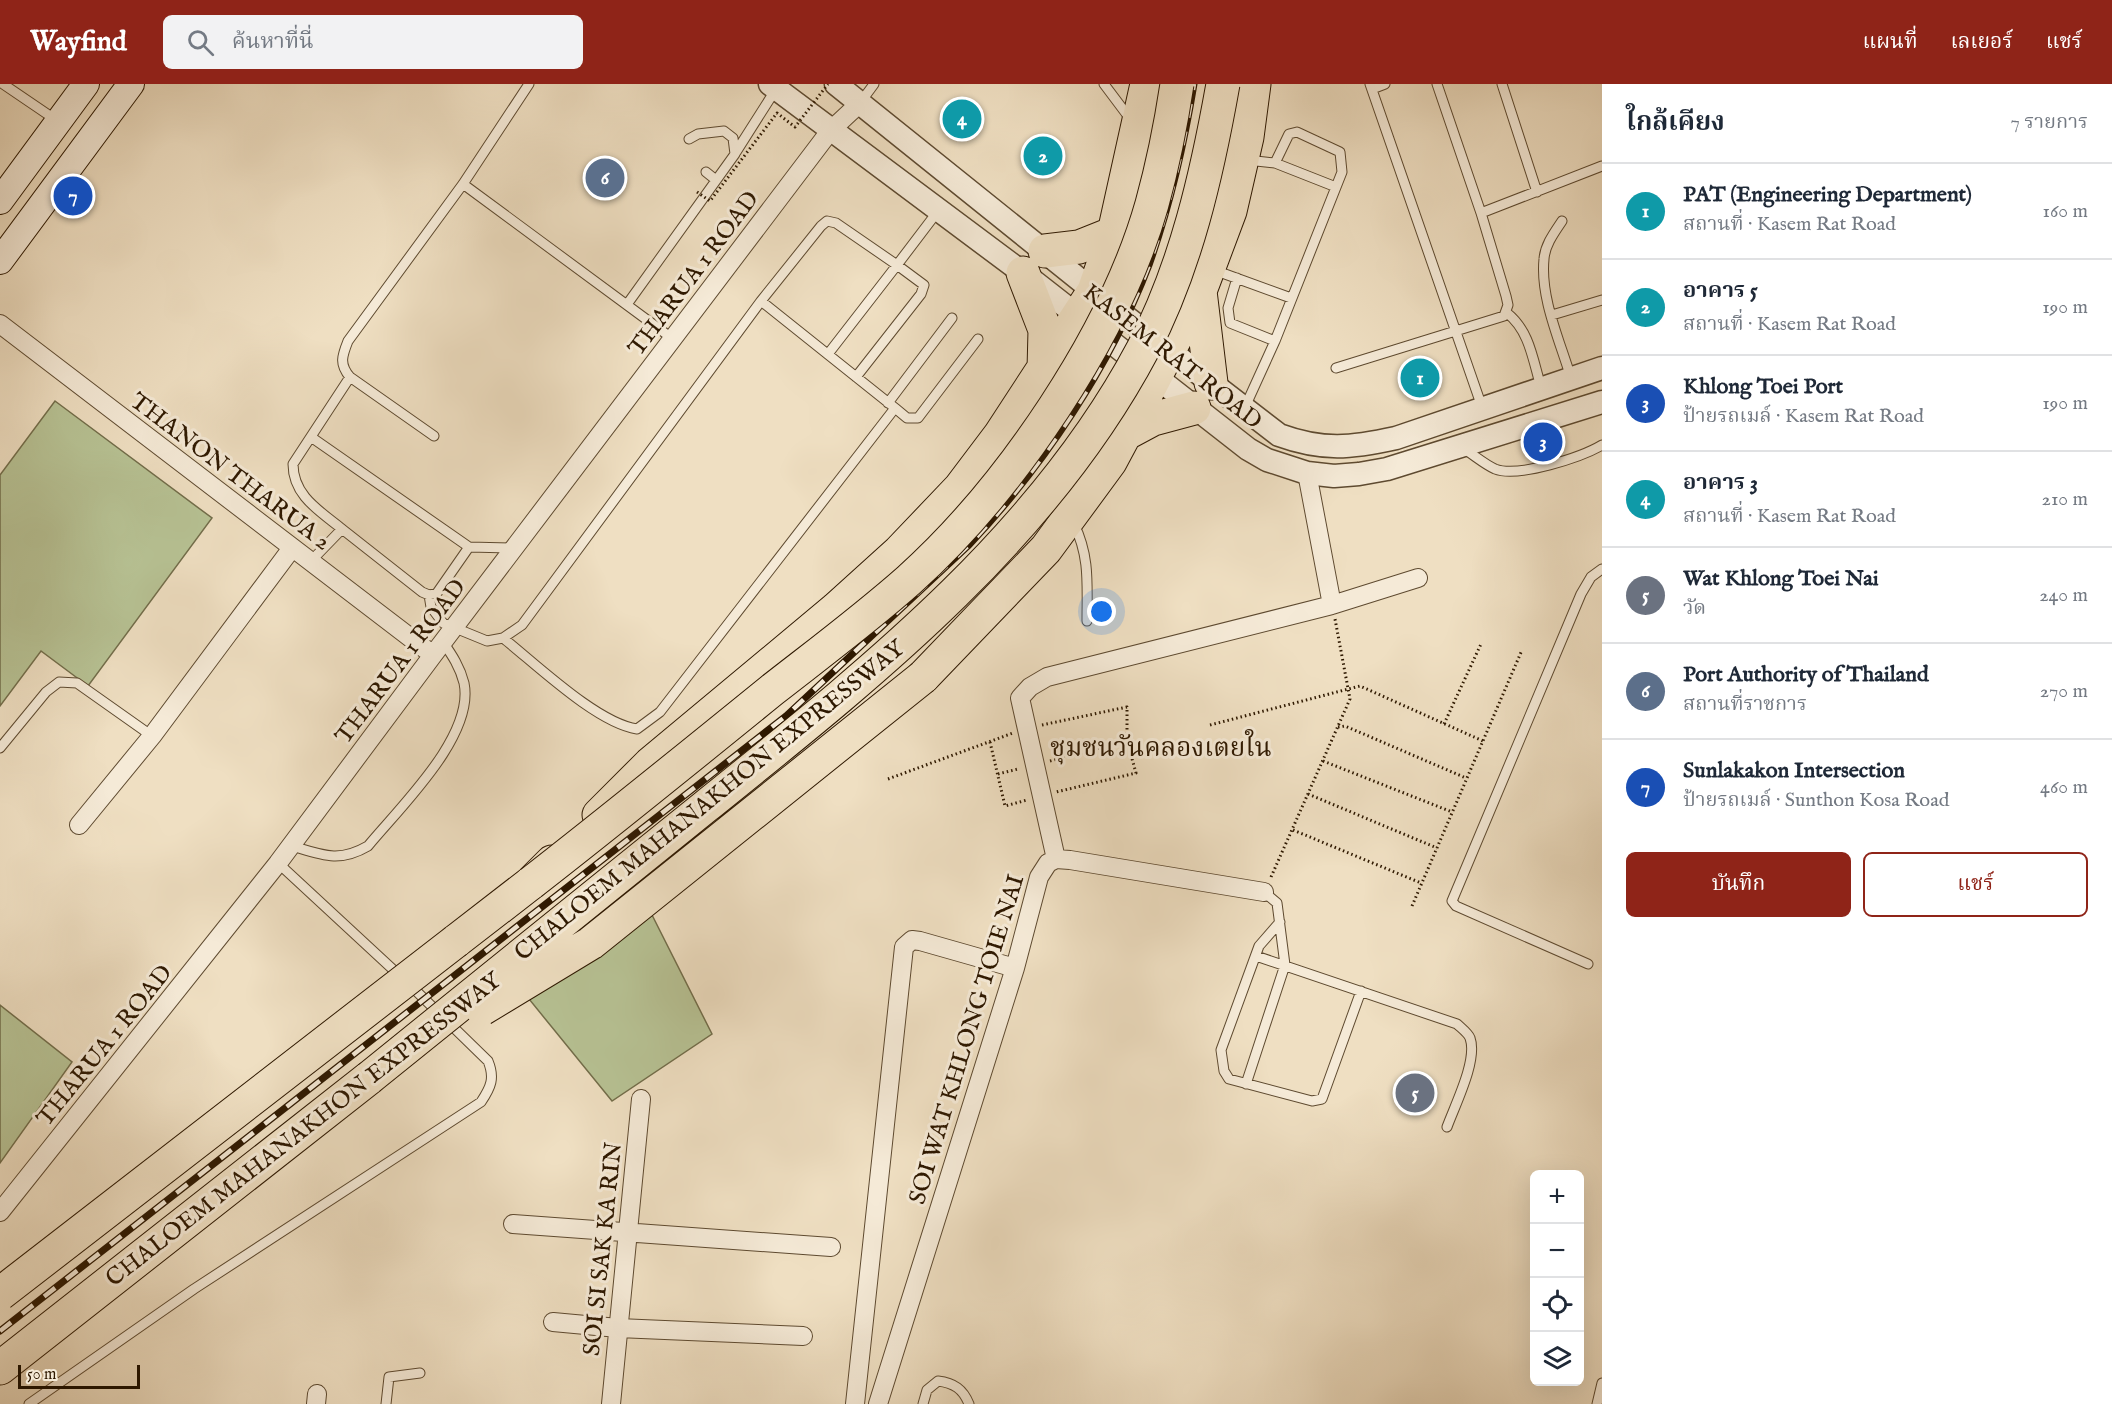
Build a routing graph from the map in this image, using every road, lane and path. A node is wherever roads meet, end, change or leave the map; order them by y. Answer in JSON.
{"nodes":[{"id":1,"x":3,"y":84,"type":"edge"},
{"id":2,"x":86,"y":84,"type":"edge"},
{"id":3,"x":131,"y":84,"type":"edge"},
{"id":4,"x":529,"y":84,"type":"edge"},
{"id":5,"x":828,"y":84,"type":"edge"},
{"id":6,"x":836,"y":84,"type":"edge"},
{"id":7,"x":874,"y":84,"type":"edge"},
{"id":8,"x":1104,"y":84,"type":"edge"},
{"id":9,"x":1148,"y":84,"type":"edge"},
{"id":10,"x":1177,"y":84,"type":"edge"},
{"id":11,"x":1223,"y":84,"type":"edge"},
{"id":12,"x":1254,"y":84,"type":"edge"},
{"id":13,"x":1385,"y":84,"type":"edge"},
{"id":14,"x":1437,"y":84,"type":"edge"},
{"id":15,"x":1502,"y":84,"type":"edge"},
{"id":16,"x":1371,"y":86,"type":"edge"},
{"id":17,"x":773,"y":87,"type":"edge"},
{"id":18,"x":860,"y":103,"type":"junction"},
{"id":19,"x":58,"y":122,"type":"junction"},
{"id":20,"x":1137,"y":129,"type":"junction"},
{"id":21,"x":830,"y":131,"type":"junction"},
{"id":22,"x":689,"y":139,"type":"dead end"},
{"id":23,"x":735,"y":154,"type":"junction"},
{"id":24,"x":1242,"y":159,"type":"junction"},
{"id":25,"x":1275,"y":163,"type":"junction"},
{"id":26,"x":1602,"y":166,"type":"edge"},
{"id":27,"x":706,"y":172,"type":"dead end"},
{"id":28,"x":716,"y":180,"type":"junction"},
{"id":29,"x":463,"y":184,"type":"junction"},
{"id":30,"x":1336,"y":187,"type":"junction"},
{"id":31,"x":697,"y":192,"type":"dead end"},
{"id":32,"x":1536,"y":192,"type":"junction"},
{"id":33,"x":0,"y":201,"type":"edge"},
{"id":34,"x":938,"y":211,"type":"junction"},
{"id":35,"x":1481,"y":213,"type":"junction"},
{"id":36,"x":1562,"y":221,"type":"dead end"},
{"id":37,"x":1114,"y":233,"type":"junction"},
{"id":38,"x":0,"y":261,"type":"edge"},
{"id":39,"x":1034,"y":262,"type":"junction"},
{"id":40,"x":897,"y":265,"type":"junction"},
{"id":41,"x":1215,"y":279,"type":"junction"},
{"id":42,"x":1291,"y":298,"type":"junction"},
{"id":43,"x":1602,"y":300,"type":"edge"},
{"id":44,"x":760,"y":301,"type":"junction"},
{"id":45,"x":628,"y":303,"type":"junction"},
{"id":46,"x":1086,"y":304,"type":"junction"},
{"id":47,"x":1507,"y":313,"type":"junction"},
{"id":48,"x":1552,"y":315,"type":"junction"},
{"id":49,"x":952,"y":318,"type":"dead end"},
{"id":50,"x":0,"y":324,"type":"edge"},
{"id":51,"x":1456,"y":331,"type":"junction"},
{"id":52,"x":673,"y":339,"type":"junction"},
{"id":53,"x":978,"y":339,"type":"dead end"},
{"id":54,"x":1275,"y":341,"type":"junction"},
{"id":55,"x":828,"y":354,"type":"junction"},
{"id":56,"x":1163,"y":364,"type":"junction"},
{"id":57,"x":1336,"y":368,"type":"dead end"},
{"id":58,"x":1602,"y":368,"type":"edge"},
{"id":59,"x":1044,"y":370,"type":"junction"},
{"id":60,"x":350,"y":377,"type":"junction"},
{"id":61,"x":856,"y":377,"type":"junction"},
{"id":62,"x":1571,"y":378,"type":"junction"},
{"id":63,"x":1541,"y":387,"type":"junction"},
{"id":64,"x":1202,"y":395,"type":"junction"},
{"id":65,"x":1602,"y":402,"type":"edge"},
{"id":66,"x":891,"y":406,"type":"junction"},
{"id":67,"x":1482,"y":407,"type":"junction"},
{"id":68,"x":1244,"y":410,"type":"junction"},
{"id":69,"x":1125,"y":434,"type":"junction"},
{"id":70,"x":434,"y":436,"type":"dead end"},
{"id":71,"x":311,"y":437,"type":"junction"},
{"id":72,"x":1602,"y":445,"type":"edge"},
{"id":73,"x":1459,"y":446,"type":"junction"},
{"id":74,"x":1307,"y":473,"type":"junction"},
{"id":75,"x":1070,"y":516,"type":"junction"},
{"id":76,"x":342,"y":529,"type":"junction"},
{"id":77,"x":469,"y":547,"type":"junction"},
{"id":78,"x":292,"y":548,"type":"junction"},
{"id":79,"x":515,"y":548,"type":"junction"},
{"id":80,"x":310,"y":562,"type":"junction"},
{"id":81,"x":1602,"y":569,"type":"edge"},
{"id":82,"x":1418,"y":578,"type":"dead end"},
{"id":83,"x":429,"y":595,"type":"junction"},
{"id":84,"x":1332,"y":605,"type":"junction"},
{"id":85,"x":1087,"y":621,"type":"dead end"},
{"id":86,"x":503,"y":638,"type":"junction"},
{"id":87,"x":443,"y":641,"type":"junction"},
{"id":88,"x":1480,"y":644,"type":"dead end"},
{"id":89,"x":1522,"y":650,"type":"dead end"},
{"id":90,"x":1348,"y":690,"type":"junction"},
{"id":91,"x":1444,"y":724,"type":"junction"},
{"id":92,"x":1210,"y":725,"type":"dead end"},
{"id":93,"x":1338,"y":727,"type":"junction"},
{"id":94,"x":1026,"y":729,"type":"junction"},
{"id":95,"x":152,"y":736,"type":"junction"},
{"id":96,"x":990,"y":741,"type":"junction"},
{"id":97,"x":1127,"y":741,"type":"junction"},
{"id":98,"x":1483,"y":741,"type":"junction"},
{"id":99,"x":0,"y":748,"type":"edge"},
{"id":100,"x":1323,"y":761,"type":"junction"},
{"id":101,"x":1035,"y":764,"type":"junction"},
{"id":102,"x":998,"y":774,"type":"junction"},
{"id":103,"x":1467,"y":778,"type":"junction"},
{"id":104,"x":888,"y":779,"type":"dead end"},
{"id":105,"x":1308,"y":794,"type":"junction"},
{"id":106,"x":1042,"y":796,"type":"junction"},
{"id":107,"x":1452,"y":812,"type":"junction"},
{"id":108,"x":79,"y":825,"type":"dead end"},
{"id":109,"x":1293,"y":830,"type":"junction"},
{"id":110,"x":292,"y":846,"type":"junction"},
{"id":111,"x":1437,"y":848,"type":"junction"},
{"id":112,"x":1056,"y":859,"type":"junction"},
{"id":113,"x":278,"y":863,"type":"junction"},
{"id":114,"x":531,"y":883,"type":"junction"},
{"id":115,"x":1422,"y":883,"type":"junction"},
{"id":116,"x":1264,"y":892,"type":"junction"},
{"id":117,"x":1412,"y":906,"type":"dead end"},
{"id":118,"x":1280,"y":922,"type":"junction"},
{"id":119,"x":1256,"y":956,"type":"junction"},
{"id":120,"x":1588,"y":964,"type":"dead end"},
{"id":121,"x":1285,"y":965,"type":"junction"},
{"id":122,"x":1015,"y":968,"type":"junction"},
{"id":123,"x":1361,"y":992,"type":"junction"},
{"id":124,"x":369,"y":1078,"type":"junction"},
{"id":125,"x":1246,"y":1084,"type":"junction"},
{"id":126,"x":641,"y":1099,"type":"dead end"},
{"id":127,"x":1447,"y":1127,"type":"dead end"},
{"id":128,"x":0,"y":1212,"type":"edge"},
{"id":129,"x":513,"y":1224,"type":"dead end"},
{"id":130,"x":629,"y":1234,"type":"junction"},
{"id":131,"x":831,"y":1247,"type":"dead end"},
{"id":132,"x":0,"y":1293,"type":"edge"},
{"id":133,"x":553,"y":1322,"type":"dead end"},
{"id":134,"x":618,"y":1328,"type":"junction"},
{"id":135,"x":803,"y":1336,"type":"dead end"},
{"id":136,"x":0,"y":1368,"type":"edge"},
{"id":137,"x":420,"y":1372,"type":"dead end"},
{"id":138,"x":1602,"y":1383,"type":"edge"},
{"id":139,"x":29,"y":1404,"type":"edge"},
{"id":140,"x":386,"y":1404,"type":"edge"},
{"id":141,"x":611,"y":1404,"type":"edge"},
{"id":142,"x":855,"y":1404,"type":"edge"},
{"id":143,"x":878,"y":1404,"type":"edge"},
{"id":144,"x":923,"y":1404,"type":"edge"},
{"id":145,"x":969,"y":1404,"type":"edge"},
{"id":146,"x":1597,"y":1404,"type":"edge"}],
"edges":[{"from":1,"to":19,"type":"lane"},
{"from":2,"to":19,"type":"main road"},
{"from":3,"to":38,"type":"main road"},
{"from":4,"to":29,"type":"lane"},
{"from":5,"to":31,"type":"path","bridge":true},
{"from":6,"to":18,"type":"street","name":"KASEM RAT ROAD"},
{"from":7,"to":18,"type":"lane"},
{"from":8,"to":20,"type":"lane"},
{"from":9,"to":20,"type":"highway"},
{"from":10,"to":114,"type":"highway","name":"CHALOEM MAHANAKHON EXPRESSWAY","bridge":true},
{"from":11,"to":124,"type":"highway","name":"CHALOEM MAHANAKHON EXPRESSWAY","bridge":true},
{"from":12,"to":24,"type":"highway"},
{"from":13,"to":16,"type":"lane"},
{"from":14,"to":35,"type":"lane"},
{"from":15,"to":32,"type":"lane"},
{"from":16,"to":51,"type":"lane"},
{"from":17,"to":21,"type":"street","name":"KASEM RAT ROAD"},
{"from":17,"to":23,"type":"lane"},
{"from":18,"to":21,"type":"street","name":"THARUA 1 ROAD"},
{"from":18,"to":39,"type":"street","name":"KASEM RAT ROAD"},
{"from":19,"to":33,"type":"main road"},
{"from":20,"to":37,"type":"highway"},
{"from":21,"to":34,"type":"street","name":"KASEM RAT ROAD"},
{"from":21,"to":52,"type":"street","name":"THARUA 1 ROAD"},
{"from":22,"to":23,"type":"lane"},
{"from":23,"to":28,"type":"lane"},
{"from":24,"to":25,"type":"lane"},
{"from":24,"to":41,"type":"highway"},
{"from":25,"to":30,"type":"lane"},
{"from":25,"to":30,"type":"lane"},
{"from":26,"to":32,"type":"lane"},
{"from":27,"to":28,"type":"lane"},
{"from":28,"to":45,"type":"lane"},
{"from":29,"to":45,"type":"lane"},
{"from":29,"to":60,"type":"lane"},
{"from":30,"to":42,"type":"lane"},
{"from":32,"to":35,"type":"lane"},
{"from":34,"to":39,"type":"street","name":"KASEM RAT ROAD"},
{"from":34,"to":40,"type":"lane"},
{"from":35,"to":47,"type":"lane"},
{"from":36,"to":48,"type":"lane"},
{"from":37,"to":39,"type":"highway"},
{"from":37,"to":46,"type":"highway"},
{"from":39,"to":46,"type":"street","name":"KASEM RAT ROAD"},
{"from":39,"to":46,"type":"street","name":"KASEM RAT ROAD"},
{"from":39,"to":59,"type":"highway"},
{"from":40,"to":44,"type":"lane"},
{"from":40,"to":55,"type":"lane"},
{"from":40,"to":61,"type":"lane"},
{"from":41,"to":42,"type":"lane"},
{"from":41,"to":54,"type":"lane"},
{"from":41,"to":56,"type":"highway"},
{"from":41,"to":64,"type":"highway"},
{"from":42,"to":54,"type":"lane"},
{"from":43,"to":48,"type":"lane"},
{"from":44,"to":55,"type":"lane"},
{"from":44,"to":86,"type":"lane"},
{"from":45,"to":52,"type":"lane"},
{"from":46,"to":56,"type":"street","name":"KASEM RAT ROAD"},
{"from":46,"to":56,"type":"street","name":"KASEM RAT ROAD"},
{"from":46,"to":59,"type":"highway"},
{"from":47,"to":51,"type":"lane"},
{"from":47,"to":63,"type":"lane"},
{"from":48,"to":62,"type":"lane"},
{"from":49,"to":66,"type":"lane"},
{"from":50,"to":78,"type":"street","name":"THANON THARUA 2"},
{"from":51,"to":57,"type":"lane"},
{"from":51,"to":67,"type":"lane"},
{"from":52,"to":79,"type":"street","name":"THARUA 1 ROAD"},
{"from":53,"to":66,"type":"lane"},
{"from":54,"to":68,"type":"lane"},
{"from":55,"to":61,"type":"lane"},
{"from":56,"to":64,"type":"street","name":"KASEM RAT ROAD"},
{"from":56,"to":64,"type":"street","name":"KASEM RAT ROAD"},
{"from":56,"to":69,"type":"highway"},
{"from":58,"to":62,"type":"street","name":"KASEM RAT ROAD"},
{"from":59,"to":114,"type":"highway","bridge":true},
{"from":60,"to":70,"type":"lane"},
{"from":60,"to":71,"type":"lane"},
{"from":61,"to":66,"type":"lane"},
{"from":62,"to":63,"type":"street","name":"KASEM RAT ROAD"},
{"from":63,"to":67,"type":"street","name":"KASEM RAT ROAD"},
{"from":64,"to":68,"type":"street","name":"KASEM RAT ROAD"},
{"from":64,"to":69,"type":"highway"},
{"from":64,"to":74,"type":"street","name":"KASEM RAT ROAD"},
{"from":65,"to":73,"type":"street","name":"KASEM RAT ROAD"},
{"from":66,"to":86,"type":"lane"},
{"from":67,"to":68,"type":"street","name":"KASEM RAT ROAD"},
{"from":69,"to":75,"type":"highway"},
{"from":71,"to":76,"type":"lane"},
{"from":71,"to":77,"type":"lane"},
{"from":72,"to":73,"type":"lane"},
{"from":73,"to":74,"type":"street","name":"KASEM RAT ROAD"},
{"from":74,"to":84,"type":"street"},
{"from":75,"to":85,"type":"lane"},
{"from":75,"to":124,"type":"highway","bridge":true},
{"from":76,"to":80,"type":"lane"},
{"from":76,"to":83,"type":"lane"},
{"from":77,"to":79,"type":"lane"},
{"from":77,"to":83,"type":"lane"},
{"from":78,"to":80,"type":"street","name":"THANON THARUA 2"},
{"from":78,"to":95,"type":"street"},
{"from":79,"to":87,"type":"street","name":"THARUA 1 ROAD"},
{"from":80,"to":87,"type":"street","name":"THANON THARUA 2"},
{"from":81,"to":120,"type":"lane"},
{"from":82,"to":84,"type":"street"},
{"from":83,"to":87,"type":"lane"},
{"from":84,"to":90,"type":"path"},
{"from":84,"to":94,"type":"street"},
{"from":86,"to":87,"type":"lane"},
{"from":87,"to":110,"type":"street","name":"THARUA 1 ROAD"},
{"from":87,"to":110,"type":"lane"},
{"from":88,"to":91,"type":"path"},
{"from":89,"to":98,"type":"path"},
{"from":90,"to":91,"type":"path"},
{"from":90,"to":92,"type":"path"},
{"from":90,"to":93,"type":"path"},
{"from":91,"to":98,"type":"path"},
{"from":93,"to":100,"type":"path"},
{"from":93,"to":103,"type":"path"},
{"from":94,"to":96,"type":"path"},
{"from":94,"to":97,"type":"path"},
{"from":94,"to":101,"type":"street"},
{"from":95,"to":99,"type":"lane"},
{"from":95,"to":108,"type":"street"},
{"from":96,"to":102,"type":"path"},
{"from":96,"to":104,"type":"path"},
{"from":97,"to":101,"type":"path"},
{"from":97,"to":106,"type":"path"},
{"from":98,"to":103,"type":"path"},
{"from":100,"to":105,"type":"path"},
{"from":100,"to":107,"type":"path"},
{"from":101,"to":102,"type":"path"},
{"from":101,"to":106,"type":"street"},
{"from":102,"to":106,"type":"path"},
{"from":103,"to":107,"type":"path"},
{"from":105,"to":109,"type":"path"},
{"from":105,"to":111,"type":"path"},
{"from":106,"to":112,"type":"street"},
{"from":107,"to":111,"type":"path"},
{"from":109,"to":115,"type":"path"},
{"from":109,"to":116,"type":"path"},
{"from":110,"to":113,"type":"street","name":"THARUA 1 ROAD"},
{"from":111,"to":115,"type":"path"},
{"from":112,"to":116,"type":"street","name":"SOI WAT KHLONG TOIE NAI"},
{"from":112,"to":122,"type":"street","name":"SOI WAT KHLONG TOIE NAI"},
{"from":113,"to":128,"type":"street","name":"THARUA 1 ROAD"},
{"from":113,"to":139,"type":"lane"},
{"from":114,"to":132,"type":"highway","name":"CHALOEM MAHANAKHON EXPRESSWAY","bridge":true},
{"from":115,"to":117,"type":"path"},
{"from":116,"to":118,"type":"lane"},
{"from":118,"to":119,"type":"lane"},
{"from":118,"to":121,"type":"lane"},
{"from":119,"to":121,"type":"lane"},
{"from":119,"to":125,"type":"lane"},
{"from":121,"to":123,"type":"lane"},
{"from":121,"to":125,"type":"lane"},
{"from":122,"to":142,"type":"street"},
{"from":122,"to":143,"type":"street","name":"SOI WAT KHLONG TOIE NAI"},
{"from":123,"to":125,"type":"lane"},
{"from":123,"to":127,"type":"lane"},
{"from":124,"to":136,"type":"highway","name":"CHALOEM MAHANAKHON EXPRESSWAY"},
{"from":126,"to":130,"type":"street","name":"SOI SI SAK KA RIN"},
{"from":129,"to":130,"type":"street"},
{"from":130,"to":131,"type":"street"},
{"from":130,"to":134,"type":"street","name":"SOI SI SAK KA RIN"},
{"from":133,"to":134,"type":"street"},
{"from":134,"to":135,"type":"street"},
{"from":134,"to":141,"type":"street","name":"SOI SI SAK KA RIN"},
{"from":137,"to":140,"type":"lane"},
{"from":138,"to":146,"type":"lane"},
{"from":144,"to":145,"type":"lane"}]}
